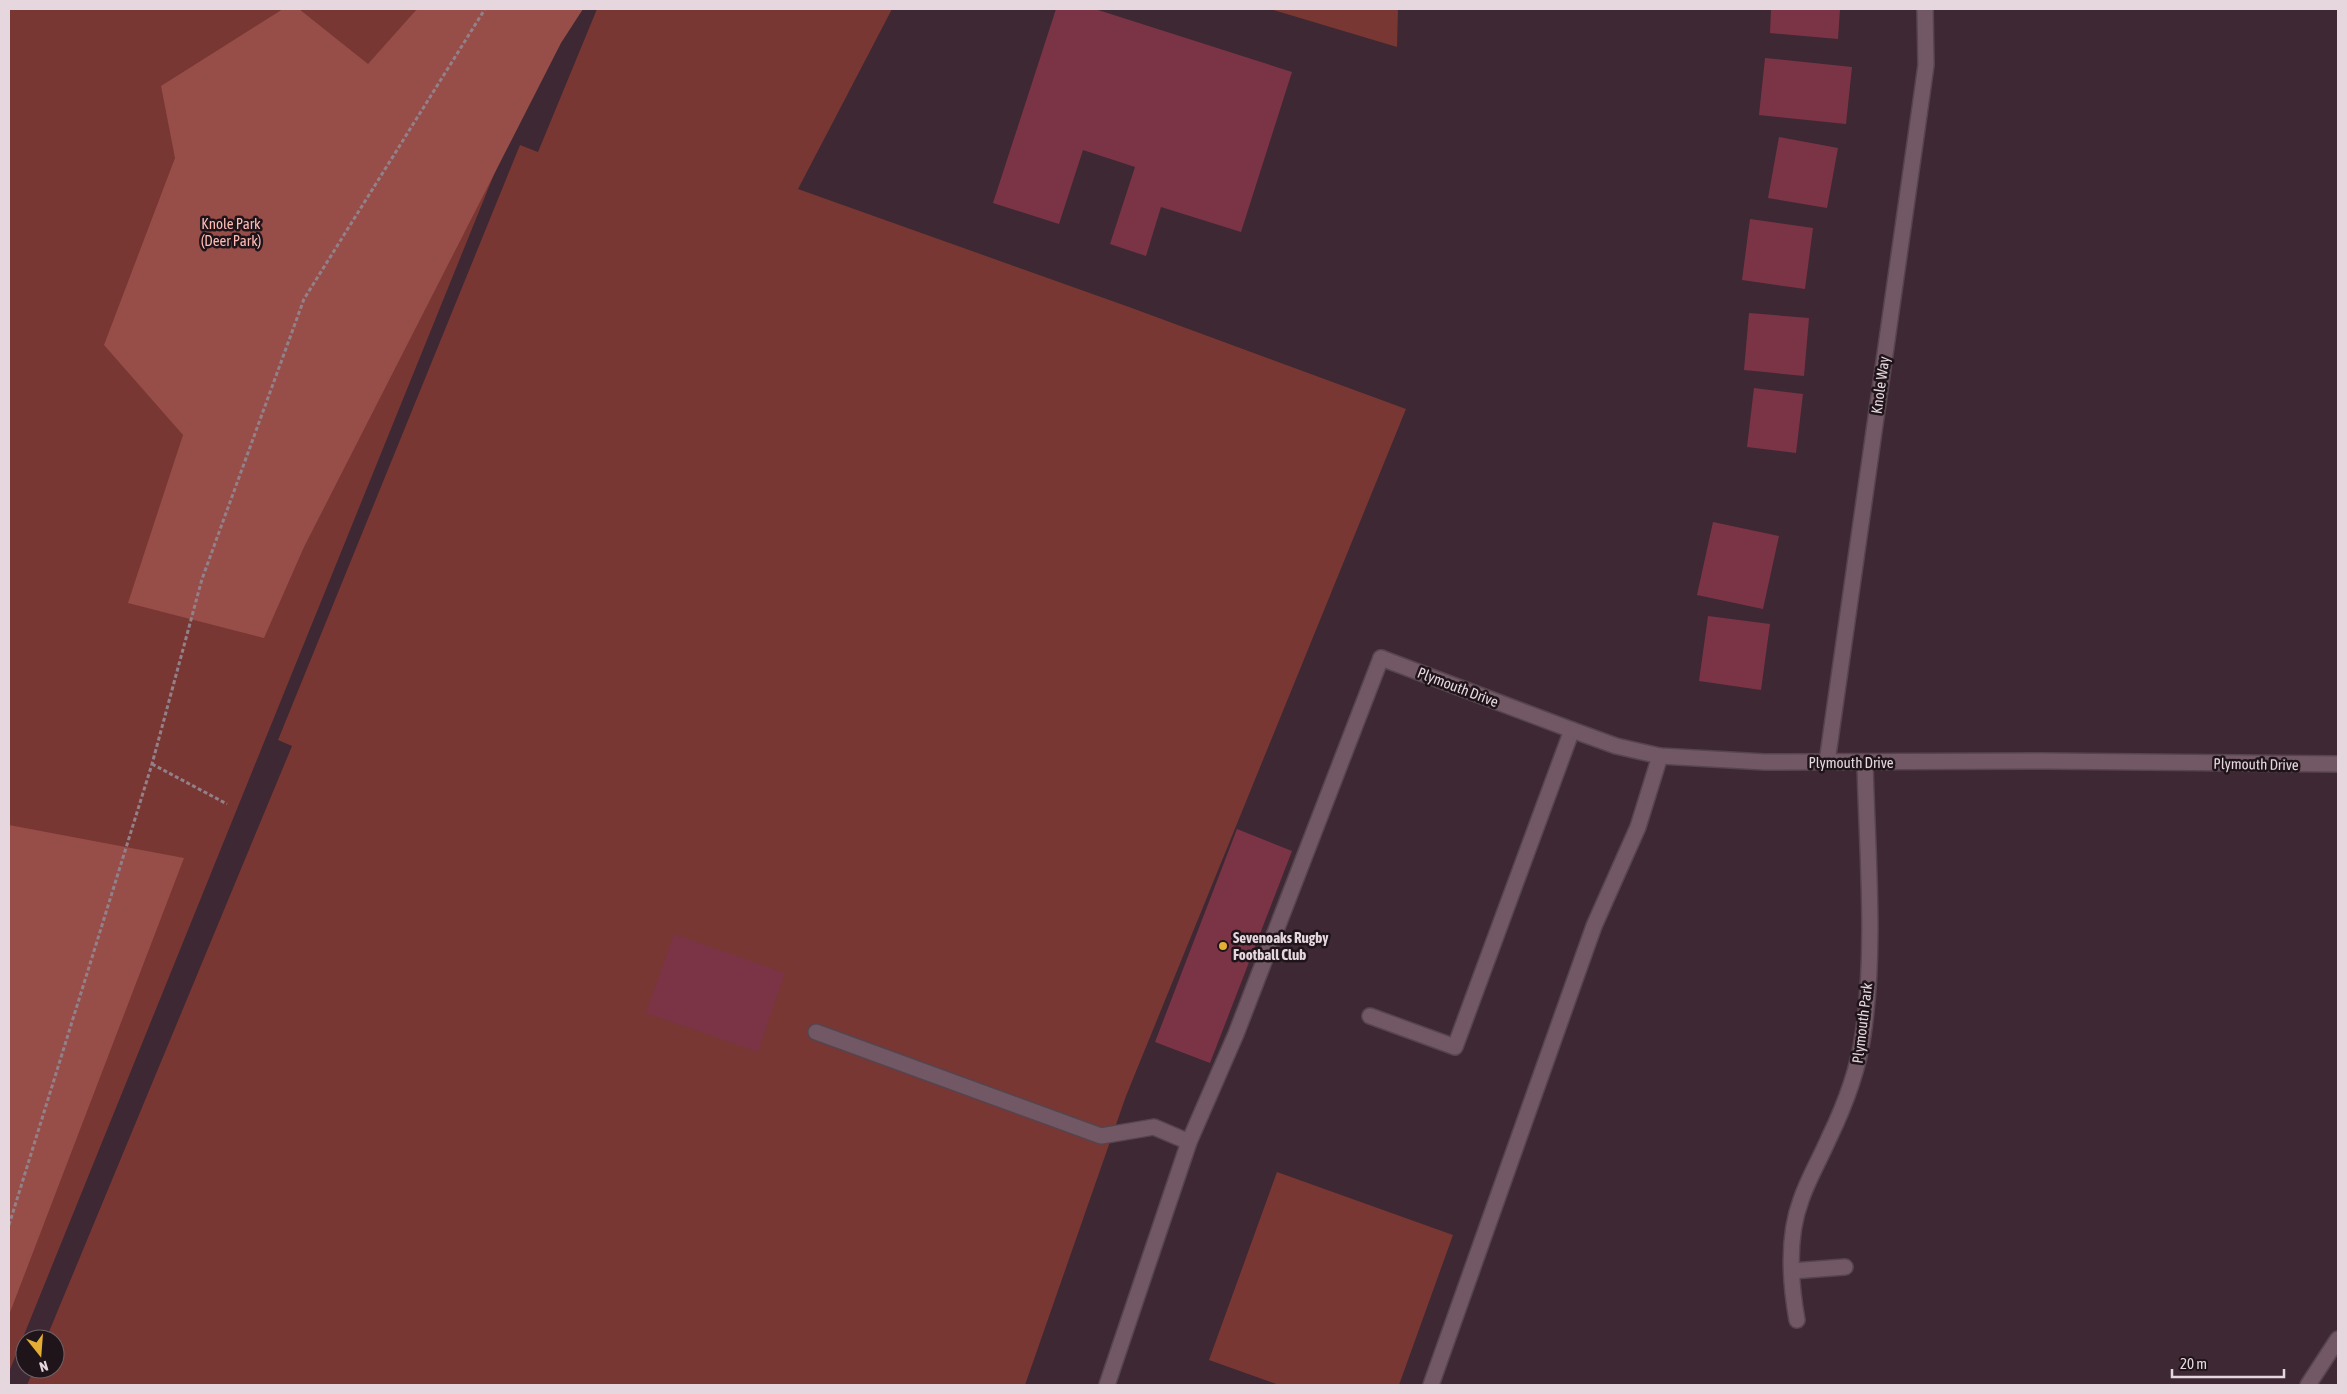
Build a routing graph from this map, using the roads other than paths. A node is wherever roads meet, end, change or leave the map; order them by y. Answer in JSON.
{"nodes":[{"id":1,"x":1925,"y":9,"type":"edge"},
{"id":2,"x":1572,"y":730,"type":"junction"},
{"id":3,"x":1660,"y":756,"type":"junction"},
{"id":4,"x":1827,"y":762,"type":"junction"},
{"id":5,"x":1865,"y":763,"type":"junction"},
{"id":6,"x":2338,"y":764,"type":"edge"},
{"id":7,"x":1370,"y":1016,"type":"dead end"},
{"id":8,"x":816,"y":1032,"type":"dead end"},
{"id":9,"x":1189,"y":1142,"type":"junction"},
{"id":10,"x":1845,"y":1267,"type":"dead end"},
{"id":11,"x":1792,"y":1271,"type":"junction"},
{"id":12,"x":1797,"y":1320,"type":"dead end"},
{"id":13,"x":2338,"y":1339,"type":"edge"},
{"id":14,"x":1107,"y":1385,"type":"edge"},
{"id":15,"x":1431,"y":1385,"type":"edge"},
{"id":16,"x":2308,"y":1385,"type":"edge"}],
"edges":[{"from":1,"to":4,"type":"street","name":"Knole Way"},
{"from":2,"to":3,"type":"street","name":"Plymouth Drive"},
{"from":2,"to":7,"type":"street"},
{"from":2,"to":9,"type":"street","name":"Plymouth Drive"},
{"from":3,"to":4,"type":"street","name":"Plymouth Drive"},
{"from":3,"to":15,"type":"street"},
{"from":4,"to":5,"type":"street","name":"Plymouth Drive"},
{"from":5,"to":6,"type":"street","name":"Plymouth Drive"},
{"from":5,"to":11,"type":"street","name":"Plymouth Park"},
{"from":8,"to":9,"type":"street"},
{"from":9,"to":14,"type":"street"},
{"from":10,"to":11,"type":"street"},
{"from":11,"to":12,"type":"street","name":"Plymouth Park"},
{"from":13,"to":16,"type":"street"}]}
